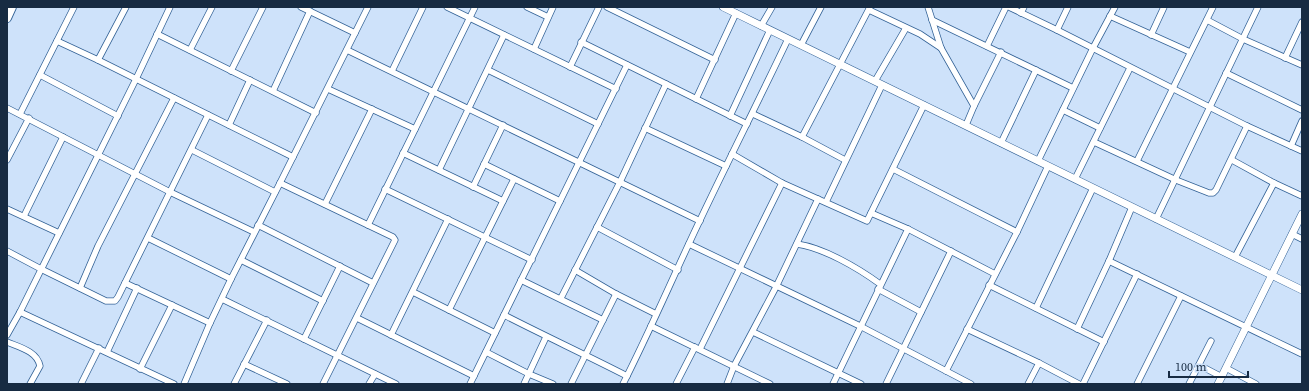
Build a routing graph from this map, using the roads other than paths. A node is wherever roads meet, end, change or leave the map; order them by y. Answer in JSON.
{"nodes":[{"id":1,"x":12,"y":7,"type":"edge"},
{"id":2,"x":74,"y":7,"type":"edge"},
{"id":3,"x":126,"y":7,"type":"edge"},
{"id":4,"x":170,"y":7,"type":"edge"},
{"id":5,"x":212,"y":7,"type":"edge"},
{"id":6,"x":262,"y":7,"type":"edge"},
{"id":7,"x":302,"y":7,"type":"edge"},
{"id":8,"x":368,"y":7,"type":"edge"},
{"id":9,"x":423,"y":7,"type":"edge"},
{"id":10,"x":447,"y":7,"type":"edge"},
{"id":11,"x":475,"y":7,"type":"edge"},
{"id":12,"x":527,"y":7,"type":"edge"},
{"id":13,"x":553,"y":7,"type":"edge"},
{"id":14,"x":599,"y":7,"type":"edge"},
{"id":15,"x":607,"y":7,"type":"edge"},
{"id":16,"x":723,"y":7,"type":"edge"},
{"id":17,"x":772,"y":7,"type":"edge"},
{"id":18,"x":821,"y":7,"type":"edge"},
{"id":19,"x":928,"y":7,"type":"edge"},
{"id":20,"x":1007,"y":7,"type":"edge"},
{"id":21,"x":1024,"y":7,"type":"edge"},
{"id":22,"x":1068,"y":7,"type":"edge"},
{"id":23,"x":1115,"y":7,"type":"edge"},
{"id":24,"x":1164,"y":7,"type":"edge"},
{"id":25,"x":1213,"y":7,"type":"edge"},
{"id":26,"x":1258,"y":7,"type":"edge"},
{"id":27,"x":870,"y":8,"type":"edge"},
{"id":28,"x":310,"y":11,"type":"junction"},
{"id":29,"x":736,"y":13,"type":"junction"},
{"id":30,"x":1021,"y":13,"type":"junction"},
{"id":31,"x":1110,"y":16,"type":"junction"},
{"id":32,"x":548,"y":17,"type":"junction"},
{"id":33,"x":7,"y":18,"type":"edge"},
{"id":34,"x":469,"y":18,"type":"junction"},
{"id":35,"x":932,"y":20,"type":"junction"},
{"id":36,"x":1207,"y":20,"type":"junction"},
{"id":37,"x":1302,"y":22,"type":"edge"},
{"id":38,"x":761,"y":26,"type":"junction"},
{"id":39,"x":906,"y":28,"type":"junction"},
{"id":40,"x":770,"y":30,"type":"junction"},
{"id":41,"x":1057,"y":30,"type":"junction"},
{"id":42,"x":355,"y":33,"type":"junction"},
{"id":43,"x":157,"y":34,"type":"junction"},
{"id":44,"x":1151,"y":34,"type":"junction"},
{"id":45,"x":504,"y":35,"type":"junction"},
{"id":46,"x":788,"y":39,"type":"junction"},
{"id":47,"x":1243,"y":39,"type":"junction"},
{"id":48,"x":57,"y":41,"type":"junction"},
{"id":49,"x":582,"y":42,"type":"junction"},
{"id":50,"x":801,"y":45,"type":"junction"},
{"id":51,"x":988,"y":46,"type":"junction"},
{"id":52,"x":942,"y":48,"type":"junction"},
{"id":53,"x":1093,"y":48,"type":"junction"},
{"id":54,"x":534,"y":49,"type":"junction"},
{"id":55,"x":190,"y":50,"type":"junction"},
{"id":56,"x":347,"y":50,"type":"junction"},
{"id":57,"x":1001,"y":52,"type":"junction"},
{"id":58,"x":1190,"y":52,"type":"junction"},
{"id":59,"x":1285,"y":58,"type":"junction"},
{"id":60,"x":98,"y":60,"type":"junction"},
{"id":61,"x":715,"y":60,"type":"junction"},
{"id":62,"x":840,"y":64,"type":"junction"},
{"id":63,"x":627,"y":65,"type":"junction"},
{"id":64,"x":1302,"y":65,"type":"edge"},
{"id":65,"x":570,"y":67,"type":"junction"},
{"id":66,"x":1130,"y":68,"type":"junction"},
{"id":67,"x":231,"y":70,"type":"junction"},
{"id":68,"x":488,"y":70,"type":"junction"},
{"id":69,"x":1036,"y":70,"type":"junction"},
{"id":70,"x":392,"y":71,"type":"junction"},
{"id":71,"x":1226,"y":73,"type":"junction"},
{"id":72,"x":40,"y":75,"type":"junction"},
{"id":73,"x":136,"y":79,"type":"junction"},
{"id":74,"x":250,"y":80,"type":"junction"},
{"id":75,"x":875,"y":81,"type":"junction"},
{"id":76,"x":666,"y":84,"type":"junction"},
{"id":77,"x":882,"y":85,"type":"junction"},
{"id":78,"x":1073,"y":88,"type":"junction"},
{"id":79,"x":328,"y":89,"type":"junction"},
{"id":80,"x":616,"y":89,"type":"junction"},
{"id":81,"x":1173,"y":89,"type":"junction"},
{"id":82,"x":273,"y":91,"type":"junction"},
{"id":83,"x":433,"y":91,"type":"junction"},
{"id":84,"x":174,"y":98,"type":"junction"},
{"id":85,"x":696,"y":99,"type":"junction"},
{"id":86,"x":924,"y":105,"type":"junction"},
{"id":87,"x":974,"y":106,"type":"junction"},
{"id":88,"x":7,"y":108,"type":"edge"},
{"id":89,"x":1209,"y":108,"type":"junction"},
{"id":90,"x":372,"y":109,"type":"junction"},
{"id":91,"x":469,"y":109,"type":"junction"},
{"id":92,"x":1063,"y":110,"type":"junction"},
{"id":93,"x":1302,"y":110,"type":"edge"},
{"id":94,"x":316,"y":113,"type":"junction"},
{"id":95,"x":20,"y":114,"type":"junction"},
{"id":96,"x":753,"y":114,"type":"junction"},
{"id":97,"x":208,"y":115,"type":"junction"},
{"id":98,"x":118,"y":116,"type":"junction"},
{"id":99,"x":730,"y":116,"type":"junction"},
{"id":100,"x":29,"y":118,"type":"junction"},
{"id":101,"x":1302,"y":121,"type":"edge"},
{"id":102,"x":598,"y":124,"type":"junction"},
{"id":103,"x":747,"y":124,"type":"junction"},
{"id":104,"x":229,"y":125,"type":"junction"},
{"id":105,"x":503,"y":125,"type":"junction"},
{"id":106,"x":966,"y":126,"type":"junction"},
{"id":107,"x":1247,"y":126,"type":"junction"},
{"id":108,"x":645,"y":128,"type":"junction"},
{"id":109,"x":1100,"y":128,"type":"junction"},
{"id":110,"x":415,"y":129,"type":"junction"},
{"id":111,"x":62,"y":137,"type":"junction"},
{"id":112,"x":802,"y":137,"type":"junction"},
{"id":113,"x":1001,"y":142,"type":"junction"},
{"id":114,"x":1094,"y":142,"type":"junction"},
{"id":115,"x":1291,"y":146,"type":"junction"},
{"id":116,"x":192,"y":150,"type":"junction"},
{"id":117,"x":1302,"y":151,"type":"edge"},
{"id":118,"x":403,"y":153,"type":"junction"},
{"id":119,"x":99,"y":154,"type":"junction"},
{"id":120,"x":732,"y":154,"type":"junction"},
{"id":121,"x":293,"y":157,"type":"junction"},
{"id":122,"x":7,"y":158,"type":"edge"},
{"id":123,"x":845,"y":160,"type":"junction"},
{"id":124,"x":1232,"y":160,"type":"junction"},
{"id":125,"x":1038,"y":161,"type":"junction"},
{"id":126,"x":1137,"y":161,"type":"junction"},
{"id":127,"x":580,"y":162,"type":"junction"},
{"id":128,"x":484,"y":164,"type":"junction"},
{"id":129,"x":726,"y":166,"type":"junction"},
{"id":130,"x":1048,"y":166,"type":"junction"},
{"id":131,"x":439,"y":170,"type":"junction"},
{"id":132,"x":893,"y":170,"type":"junction"},
{"id":133,"x":136,"y":174,"type":"junction"},
{"id":134,"x":514,"y":179,"type":"junction"},
{"id":135,"x":1075,"y":179,"type":"junction"},
{"id":136,"x":1176,"y":180,"type":"junction"},
{"id":137,"x":620,"y":182,"type":"junction"},
{"id":138,"x":280,"y":183,"type":"junction"},
{"id":139,"x":782,"y":183,"type":"junction"},
{"id":140,"x":1274,"y":183,"type":"junction"},
{"id":141,"x":473,"y":187,"type":"junction"},
{"id":142,"x":1093,"y":188,"type":"junction"},
{"id":143,"x":385,"y":189,"type":"junction"},
{"id":144,"x":170,"y":192,"type":"junction"},
{"id":145,"x":276,"y":192,"type":"junction"},
{"id":146,"x":1302,"y":196,"type":"edge"},
{"id":147,"x":818,"y":199,"type":"junction"},
{"id":148,"x":503,"y":201,"type":"junction"},
{"id":149,"x":560,"y":201,"type":"junction"},
{"id":150,"x":826,"y":202,"type":"junction"},
{"id":151,"x":325,"y":204,"type":"junction"},
{"id":152,"x":1132,"y":207,"type":"junction"},
{"id":153,"x":7,"y":209,"type":"edge"},
{"id":154,"x":871,"y":213,"type":"junction"},
{"id":155,"x":1302,"y":214,"type":"edge"},
{"id":156,"x":24,"y":216,"type":"junction"},
{"id":157,"x":448,"y":219,"type":"junction"},
{"id":158,"x":1156,"y":219,"type":"junction"},
{"id":159,"x":700,"y":221,"type":"junction"},
{"id":160,"x":258,"y":225,"type":"junction"},
{"id":161,"x":368,"y":225,"type":"junction"},
{"id":162,"x":597,"y":227,"type":"junction"},
{"id":163,"x":908,"y":229,"type":"junction"},
{"id":164,"x":254,"y":232,"type":"junction"},
{"id":165,"x":1017,"y":232,"type":"junction"},
{"id":166,"x":59,"y":233,"type":"junction"},
{"id":167,"x":1292,"y":234,"type":"junction"},
{"id":168,"x":486,"y":237,"type":"junction"},
{"id":169,"x":148,"y":238,"type":"junction"},
{"id":170,"x":1302,"y":239,"type":"edge"},
{"id":171,"x":689,"y":244,"type":"junction"},
{"id":172,"x":796,"y":244,"type":"junction"},
{"id":173,"x":7,"y":251,"type":"edge"},
{"id":174,"x":951,"y":251,"type":"junction"},
{"id":175,"x":1235,"y":257,"type":"junction"},
{"id":176,"x":241,"y":260,"type":"junction"},
{"id":177,"x":532,"y":260,"type":"junction"},
{"id":178,"x":1109,"y":261,"type":"junction"},
{"id":179,"x":340,"y":266,"type":"junction"},
{"id":180,"x":41,"y":269,"type":"junction"},
{"id":181,"x":739,"y":269,"type":"junction"},
{"id":182,"x":575,"y":270,"type":"junction"},
{"id":183,"x":678,"y":270,"type":"junction"},
{"id":184,"x":995,"y":274,"type":"junction"},
{"id":185,"x":1138,"y":274,"type":"junction"},
{"id":186,"x":1272,"y":275,"type":"junction"},
{"id":187,"x":231,"y":279,"type":"junction"},
{"id":188,"x":521,"y":280,"type":"junction"},
{"id":189,"x":125,"y":283,"type":"junction"},
{"id":190,"x":373,"y":283,"type":"junction"},
{"id":191,"x":989,"y":285,"type":"junction"},
{"id":192,"x":879,"y":286,"type":"junction"},
{"id":193,"x":776,"y":287,"type":"junction"},
{"id":194,"x":80,"y":288,"type":"junction"},
{"id":195,"x":137,"y":288,"type":"junction"},
{"id":196,"x":1302,"y":290,"type":"edge"},
{"id":197,"x":413,"y":292,"type":"junction"},
{"id":198,"x":616,"y":294,"type":"junction"},
{"id":199,"x":1181,"y":296,"type":"junction"},
{"id":200,"x":561,"y":298,"type":"junction"},
{"id":201,"x":222,"y":299,"type":"junction"},
{"id":202,"x":323,"y":301,"type":"junction"},
{"id":203,"x":172,"y":305,"type":"junction"},
{"id":204,"x":1036,"y":308,"type":"junction"},
{"id":205,"x":449,"y":310,"type":"junction"},
{"id":206,"x":20,"y":312,"type":"junction"},
{"id":207,"x":922,"y":312,"type":"junction"},
{"id":208,"x":656,"y":314,"type":"junction"},
{"id":209,"x":504,"y":315,"type":"junction"},
{"id":210,"x":357,"y":318,"type":"junction"},
{"id":211,"x":267,"y":320,"type":"junction"},
{"id":212,"x":603,"y":320,"type":"junction"},
{"id":213,"x":210,"y":323,"type":"junction"},
{"id":214,"x":651,"y":326,"type":"junction"},
{"id":215,"x":860,"y":326,"type":"junction"},
{"id":216,"x":1247,"y":326,"type":"junction"},
{"id":217,"x":967,"y":329,"type":"junction"},
{"id":218,"x":1077,"y":329,"type":"junction"},
{"id":219,"x":753,"y":332,"type":"junction"},
{"id":220,"x":495,"y":333,"type":"junction"},
{"id":221,"x":7,"y":335,"type":"edge"},
{"id":222,"x":391,"y":335,"type":"junction"},
{"id":223,"x":546,"y":337,"type":"junction"},
{"id":224,"x":304,"y":338,"type":"junction"},
{"id":225,"x":1211,"y":341,"type":"dead end"},
{"id":226,"x":7,"y":342,"type":"edge"},
{"id":227,"x":1104,"y":342,"type":"junction"},
{"id":228,"x":99,"y":348,"type":"junction"},
{"id":229,"x":697,"y":348,"type":"junction"},
{"id":230,"x":903,"y":349,"type":"junction"},
{"id":231,"x":107,"y":352,"type":"junction"},
{"id":232,"x":486,"y":352,"type":"junction"},
{"id":233,"x":1302,"y":354,"type":"edge"},
{"id":234,"x":585,"y":355,"type":"junction"},
{"id":235,"x":338,"y":356,"type":"junction"},
{"id":236,"x":1039,"y":363,"type":"junction"},
{"id":237,"x":244,"y":364,"type":"junction"},
{"id":238,"x":1199,"y":365,"type":"junction"},
{"id":239,"x":734,"y":366,"type":"junction"},
{"id":240,"x":1226,"y":368,"type":"junction"},
{"id":241,"x":140,"y":369,"type":"junction"},
{"id":242,"x":946,"y":371,"type":"junction"},
{"id":243,"x":838,"y":373,"type":"junction"},
{"id":244,"x":375,"y":374,"type":"junction"},
{"id":245,"x":529,"y":374,"type":"junction"},
{"id":246,"x":474,"y":376,"type":"junction"},
{"id":247,"x":627,"y":376,"type":"junction"},
{"id":248,"x":1220,"y":381,"type":"edge"},
{"id":249,"x":30,"y":384,"type":"edge"},
{"id":250,"x":81,"y":384,"type":"edge"},
{"id":251,"x":174,"y":384,"type":"edge"},
{"id":252,"x":184,"y":384,"type":"edge"},
{"id":253,"x":234,"y":384,"type":"edge"},
{"id":254,"x":287,"y":384,"type":"edge"},
{"id":255,"x":323,"y":384,"type":"edge"},
{"id":256,"x":369,"y":384,"type":"edge"},
{"id":257,"x":396,"y":384,"type":"edge"},
{"id":258,"x":470,"y":384,"type":"edge"},
{"id":259,"x":524,"y":384,"type":"edge"},
{"id":260,"x":553,"y":384,"type":"edge"},
{"id":261,"x":571,"y":384,"type":"edge"},
{"id":262,"x":623,"y":384,"type":"edge"},
{"id":263,"x":676,"y":384,"type":"edge"},
{"id":264,"x":727,"y":384,"type":"edge"},
{"id":265,"x":770,"y":384,"type":"edge"},
{"id":266,"x":833,"y":384,"type":"edge"},
{"id":267,"x":861,"y":384,"type":"edge"},
{"id":268,"x":886,"y":384,"type":"edge"},
{"id":269,"x":971,"y":384,"type":"edge"},
{"id":270,"x":1028,"y":384,"type":"edge"},
{"id":271,"x":1079,"y":384,"type":"edge"},
{"id":272,"x":1083,"y":384,"type":"edge"},
{"id":273,"x":1137,"y":384,"type":"edge"},
{"id":274,"x":1189,"y":384,"type":"edge"},
{"id":275,"x":1256,"y":384,"type":"edge"}],
"edges":[{"from":1,"to":33,"type":"main road"},
{"from":2,"to":48,"type":"street"},
{"from":3,"to":60,"type":"street"},
{"from":4,"to":43,"type":"street"},
{"from":5,"to":55,"type":"street"},
{"from":6,"to":67,"type":"street"},
{"from":7,"to":28,"type":"street"},
{"from":8,"to":42,"type":"street"},
{"from":9,"to":70,"type":"street"},
{"from":10,"to":34,"type":"street"},
{"from":11,"to":34,"type":"street"},
{"from":12,"to":32,"type":"street"},
{"from":13,"to":32,"type":"street"},
{"from":14,"to":49,"type":"street"},
{"from":15,"to":61,"type":"street"},
{"from":16,"to":29,"type":"street"},
{"from":17,"to":38,"type":"street"},
{"from":18,"to":50,"type":"street"},
{"from":19,"to":35,"type":"street"},
{"from":20,"to":30,"type":"street"},
{"from":20,"to":51,"type":"street"},
{"from":21,"to":30,"type":"street"},
{"from":22,"to":41,"type":"street"},
{"from":23,"to":31,"type":"street"},
{"from":24,"to":44,"type":"street"},
{"from":25,"to":36,"type":"street"},
{"from":26,"to":47,"type":"street"},
{"from":27,"to":39,"type":"street"},
{"from":27,"to":62,"type":"street"},
{"from":28,"to":42,"type":"street"},
{"from":28,"to":82,"type":"street"},
{"from":29,"to":38,"type":"street"},
{"from":29,"to":61,"type":"street"},
{"from":30,"to":41,"type":"street"},
{"from":31,"to":44,"type":"street"},
{"from":31,"to":53,"type":"street"},
{"from":32,"to":54,"type":"street"},
{"from":34,"to":45,"type":"street"},
{"from":34,"to":83,"type":"street"},
{"from":35,"to":51,"type":"street"},
{"from":35,"to":52,"type":"street"},
{"from":36,"to":47,"type":"street"},
{"from":36,"to":58,"type":"street"},
{"from":37,"to":59,"type":"street"},
{"from":38,"to":40,"type":"street"},
{"from":39,"to":52,"type":"street"},
{"from":39,"to":75,"type":"street"},
{"from":40,"to":46,"type":"street"},
{"from":40,"to":99,"type":"street"},
{"from":41,"to":53,"type":"street"},
{"from":42,"to":56,"type":"street"},
{"from":43,"to":55,"type":"street"},
{"from":43,"to":73,"type":"street"},
{"from":44,"to":58,"type":"street"},
{"from":45,"to":54,"type":"street"},
{"from":45,"to":68,"type":"street"},
{"from":46,"to":50,"type":"street"},
{"from":46,"to":96,"type":"street"},
{"from":47,"to":59,"type":"street"},
{"from":47,"to":71,"type":"street"},
{"from":48,"to":60,"type":"street"},
{"from":48,"to":72,"type":"street"},
{"from":49,"to":63,"type":"street"},
{"from":49,"to":65,"type":"street"},
{"from":50,"to":62,"type":"street"},
{"from":51,"to":57,"type":"street"},
{"from":52,"to":87,"type":"street"},
{"from":53,"to":66,"type":"street"},
{"from":53,"to":78,"type":"street"},
{"from":54,"to":65,"type":"street"},
{"from":55,"to":67,"type":"street"},
{"from":56,"to":70,"type":"street"},
{"from":56,"to":79,"type":"street"},
{"from":57,"to":69,"type":"street"},
{"from":57,"to":87,"type":"street"},
{"from":58,"to":81,"type":"street"},
{"from":59,"to":64,"type":"street"},
{"from":60,"to":73,"type":"street"},
{"from":61,"to":85,"type":"street"},
{"from":62,"to":75,"type":"street"},
{"from":62,"to":112,"type":"street"},
{"from":63,"to":76,"type":"street"},
{"from":63,"to":80,"type":"street"},
{"from":65,"to":80,"type":"street"},
{"from":66,"to":81,"type":"street"},
{"from":66,"to":109,"type":"street"},
{"from":67,"to":74,"type":"street"},
{"from":68,"to":91,"type":"street"},
{"from":68,"to":102,"type":"street"},
{"from":69,"to":78,"type":"street"},
{"from":69,"to":113,"type":"street"},
{"from":70,"to":83,"type":"street"},
{"from":71,"to":89,"type":"street"},
{"from":71,"to":93,"type":"street"},
{"from":72,"to":95,"type":"street"},
{"from":72,"to":98,"type":"street"},
{"from":73,"to":84,"type":"street"},
{"from":73,"to":98,"type":"street"},
{"from":74,"to":82,"type":"street"},
{"from":74,"to":104,"type":"street"},
{"from":75,"to":77,"type":"street"},
{"from":76,"to":85,"type":"street"},
{"from":76,"to":108,"type":"street"},
{"from":77,"to":86,"type":"street"},
{"from":77,"to":123,"type":"street"},
{"from":78,"to":92,"type":"street"},
{"from":79,"to":90,"type":"street"},
{"from":79,"to":94,"type":"street"},
{"from":80,"to":102,"type":"street"},
{"from":81,"to":89,"type":"street"},
{"from":81,"to":126,"type":"street"},
{"from":82,"to":94,"type":"street"},
{"from":83,"to":91,"type":"street"},
{"from":83,"to":110,"type":"street"},
{"from":84,"to":97,"type":"street"},
{"from":84,"to":133,"type":"street"},
{"from":85,"to":99,"type":"street"},
{"from":86,"to":106,"type":"street"},
{"from":86,"to":132,"type":"street"},
{"from":87,"to":106,"type":"street"},
{"from":88,"to":95,"type":"street"},
{"from":89,"to":107,"type":"street"},
{"from":89,"to":136,"type":"street"},
{"from":90,"to":110,"type":"street"},
{"from":90,"to":151,"type":"street"},
{"from":91,"to":105,"type":"street"},
{"from":91,"to":131,"type":"street"},
{"from":92,"to":109,"type":"street"},
{"from":92,"to":125,"type":"street"},
{"from":94,"to":121,"type":"street"},
{"from":95,"to":100,"type":"street"},
{"from":96,"to":103,"type":"street"},
{"from":96,"to":112,"type":"street"},
{"from":97,"to":104,"type":"street"},
{"from":97,"to":116,"type":"street"},
{"from":98,"to":119,"type":"street"},
{"from":99,"to":103,"type":"street"},
{"from":100,"to":111,"type":"street"},
{"from":100,"to":122,"type":"street"},
{"from":101,"to":115,"type":"street"},
{"from":102,"to":127,"type":"street"},
{"from":103,"to":120,"type":"street"},
{"from":104,"to":121,"type":"street"},
{"from":105,"to":127,"type":"street"},
{"from":105,"to":128,"type":"street"},
{"from":106,"to":113,"type":"street"},
{"from":107,"to":115,"type":"street"},
{"from":107,"to":124,"type":"street"},
{"from":108,"to":129,"type":"street"},
{"from":108,"to":137,"type":"street"},
{"from":109,"to":114,"type":"street"},
{"from":110,"to":118,"type":"street"},
{"from":111,"to":119,"type":"street"},
{"from":111,"to":156,"type":"street"},
{"from":112,"to":123,"type":"street"},
{"from":113,"to":125,"type":"street"},
{"from":114,"to":126,"type":"street"},
{"from":114,"to":135,"type":"street"},
{"from":115,"to":117,"type":"street"},
{"from":116,"to":144,"type":"street"},
{"from":116,"to":145,"type":"street"},
{"from":118,"to":131,"type":"street"},
{"from":118,"to":143,"type":"street"},
{"from":119,"to":133,"type":"street"},
{"from":119,"to":166,"type":"street"},
{"from":120,"to":129,"type":"street"},
{"from":120,"to":139,"type":"street"},
{"from":121,"to":138,"type":"street"},
{"from":123,"to":150,"type":"street"},
{"from":124,"to":136,"type":"street"},
{"from":124,"to":140,"type":"street"},
{"from":125,"to":130,"type":"street"},
{"from":126,"to":136,"type":"street"},
{"from":127,"to":137,"type":"street"},
{"from":127,"to":149,"type":"street"},
{"from":128,"to":134,"type":"street"},
{"from":128,"to":141,"type":"street"},
{"from":129,"to":159,"type":"street"},
{"from":130,"to":135,"type":"street"},
{"from":130,"to":165,"type":"street"},
{"from":131,"to":141,"type":"street"},
{"from":132,"to":154,"type":"street"},
{"from":132,"to":165,"type":"street"},
{"from":133,"to":144,"type":"street"},
{"from":133,"to":194,"type":"street"},
{"from":134,"to":148,"type":"street"},
{"from":134,"to":149,"type":"street"},
{"from":135,"to":142,"type":"street"},
{"from":136,"to":158,"type":"street"},
{"from":137,"to":159,"type":"street"},
{"from":137,"to":162,"type":"street"},
{"from":138,"to":145,"type":"street"},
{"from":138,"to":151,"type":"street"},
{"from":139,"to":147,"type":"street"},
{"from":139,"to":181,"type":"street"},
{"from":140,"to":146,"type":"street"},
{"from":140,"to":175,"type":"street"},
{"from":141,"to":148,"type":"street"},
{"from":142,"to":152,"type":"street"},
{"from":142,"to":204,"type":"street"},
{"from":143,"to":157,"type":"street"},
{"from":143,"to":161,"type":"street"},
{"from":144,"to":164,"type":"street"},
{"from":144,"to":169,"type":"street"},
{"from":145,"to":160,"type":"street"},
{"from":147,"to":150,"type":"street"},
{"from":147,"to":172,"type":"street"},
{"from":148,"to":168,"type":"street"},
{"from":149,"to":177,"type":"street"},
{"from":150,"to":154,"type":"street"},
{"from":151,"to":161,"type":"street"},
{"from":152,"to":158,"type":"street"},
{"from":152,"to":178,"type":"street"},
{"from":153,"to":156,"type":"street"},
{"from":154,"to":163,"type":"street"},
{"from":155,"to":167,"type":"street"},
{"from":156,"to":166,"type":"street"},
{"from":157,"to":168,"type":"street"},
{"from":157,"to":197,"type":"street"},
{"from":158,"to":175,"type":"street"},
{"from":159,"to":171,"type":"street"},
{"from":160,"to":164,"type":"street"},
{"from":160,"to":179,"type":"street"},
{"from":161,"to":190,"type":"street"},
{"from":162,"to":182,"type":"street"},
{"from":162,"to":183,"type":"street"},
{"from":163,"to":174,"type":"street"},
{"from":163,"to":192,"type":"street"},
{"from":164,"to":176,"type":"street"},
{"from":165,"to":184,"type":"street"},
{"from":166,"to":180,"type":"street"},
{"from":167,"to":170,"type":"street"},
{"from":167,"to":186,"type":"street"},
{"from":168,"to":177,"type":"street"},
{"from":168,"to":205,"type":"street"},
{"from":169,"to":187,"type":"street"},
{"from":169,"to":189,"type":"street"},
{"from":171,"to":181,"type":"street"},
{"from":171,"to":183,"type":"street"},
{"from":172,"to":192,"type":"street"},
{"from":172,"to":193,"type":"street"},
{"from":173,"to":180,"type":"street"},
{"from":174,"to":184,"type":"street"},
{"from":174,"to":207,"type":"street"},
{"from":175,"to":186,"type":"street"},
{"from":176,"to":187,"type":"street"},
{"from":176,"to":202,"type":"street"},
{"from":177,"to":188,"type":"street"},
{"from":178,"to":185,"type":"street"},
{"from":178,"to":218,"type":"street"},
{"from":179,"to":190,"type":"street"},
{"from":179,"to":202,"type":"street"},
{"from":180,"to":194,"type":"street"},
{"from":180,"to":206,"type":"street"},
{"from":181,"to":193,"type":"street"},
{"from":181,"to":229,"type":"street"},
{"from":182,"to":198,"type":"street"},
{"from":182,"to":200,"type":"street"},
{"from":183,"to":208,"type":"street"},
{"from":184,"to":191,"type":"street"},
{"from":185,"to":199,"type":"street"},
{"from":185,"to":227,"type":"street"},
{"from":186,"to":196,"type":"street"},
{"from":186,"to":216,"type":"street"},
{"from":187,"to":201,"type":"street"},
{"from":188,"to":200,"type":"street"},
{"from":188,"to":209,"type":"street"},
{"from":189,"to":194,"type":"street"},
{"from":189,"to":195,"type":"street"},
{"from":190,"to":210,"type":"street"},
{"from":191,"to":204,"type":"street"},
{"from":191,"to":217,"type":"street"},
{"from":192,"to":207,"type":"street"},
{"from":192,"to":215,"type":"street"},
{"from":193,"to":215,"type":"street"},
{"from":193,"to":219,"type":"street"},
{"from":195,"to":203,"type":"street"},
{"from":195,"to":231,"type":"street"},
{"from":197,"to":205,"type":"street"},
{"from":197,"to":222,"type":"street"},
{"from":198,"to":208,"type":"street"},
{"from":198,"to":212,"type":"street"},
{"from":199,"to":216,"type":"street"},
{"from":199,"to":273,"type":"street"},
{"from":200,"to":212,"type":"street"},
{"from":201,"to":211,"type":"street"},
{"from":201,"to":213,"type":"street"},
{"from":202,"to":224,"type":"street"},
{"from":203,"to":213,"type":"street"},
{"from":203,"to":241,"type":"street"},
{"from":204,"to":218,"type":"street"},
{"from":205,"to":220,"type":"street"},
{"from":206,"to":221,"type":"street"},
{"from":206,"to":228,"type":"street"},
{"from":207,"to":230,"type":"street"},
{"from":208,"to":214,"type":"street"},
{"from":209,"to":220,"type":"street"},
{"from":209,"to":223,"type":"street"},
{"from":210,"to":222,"type":"street"},
{"from":210,"to":235,"type":"street"},
{"from":211,"to":224,"type":"street"},
{"from":211,"to":237,"type":"street"},
{"from":212,"to":234,"type":"street"},
{"from":213,"to":252,"type":"street"},
{"from":214,"to":229,"type":"street"},
{"from":214,"to":247,"type":"street"},
{"from":215,"to":230,"type":"street"},
{"from":215,"to":243,"type":"street"},
{"from":216,"to":233,"type":"street"},
{"from":216,"to":240,"type":"street"},
{"from":217,"to":236,"type":"street"},
{"from":217,"to":242,"type":"street"},
{"from":218,"to":227,"type":"street"},
{"from":219,"to":239,"type":"street"},
{"from":219,"to":243,"type":"street"},
{"from":220,"to":232,"type":"street"},
{"from":222,"to":246,"type":"street"},
{"from":223,"to":234,"type":"street"},
{"from":223,"to":245,"type":"street"},
{"from":224,"to":235,"type":"street"},
{"from":225,"to":238,"type":"street"},
{"from":226,"to":249,"type":"street"},
{"from":227,"to":272,"type":"street"},
{"from":228,"to":231,"type":"street"},
{"from":228,"to":250,"type":"street"},
{"from":229,"to":239,"type":"street"},
{"from":229,"to":263,"type":"street"},
{"from":230,"to":242,"type":"street"},
{"from":230,"to":268,"type":"street"},
{"from":231,"to":241,"type":"street"},
{"from":232,"to":245,"type":"street"},
{"from":232,"to":246,"type":"street"},
{"from":234,"to":247,"type":"street"},
{"from":234,"to":261,"type":"street"},
{"from":235,"to":244,"type":"street"},
{"from":235,"to":255,"type":"street"},
{"from":236,"to":270,"type":"street"},
{"from":236,"to":271,"type":"street"},
{"from":237,"to":253,"type":"street"},
{"from":237,"to":254,"type":"street"},
{"from":238,"to":248,"type":"street"},
{"from":238,"to":274,"type":"street"},
{"from":239,"to":264,"type":"street"},
{"from":239,"to":265,"type":"street"},
{"from":240,"to":248,"type":"street"},
{"from":240,"to":275,"type":"street"},
{"from":241,"to":251,"type":"street"},
{"from":242,"to":269,"type":"street"},
{"from":243,"to":266,"type":"street"},
{"from":243,"to":267,"type":"street"},
{"from":244,"to":256,"type":"street"},
{"from":244,"to":257,"type":"street"},
{"from":245,"to":259,"type":"street"},
{"from":245,"to":260,"type":"street"},
{"from":246,"to":258,"type":"street"},
{"from":247,"to":262,"type":"street"}]}
